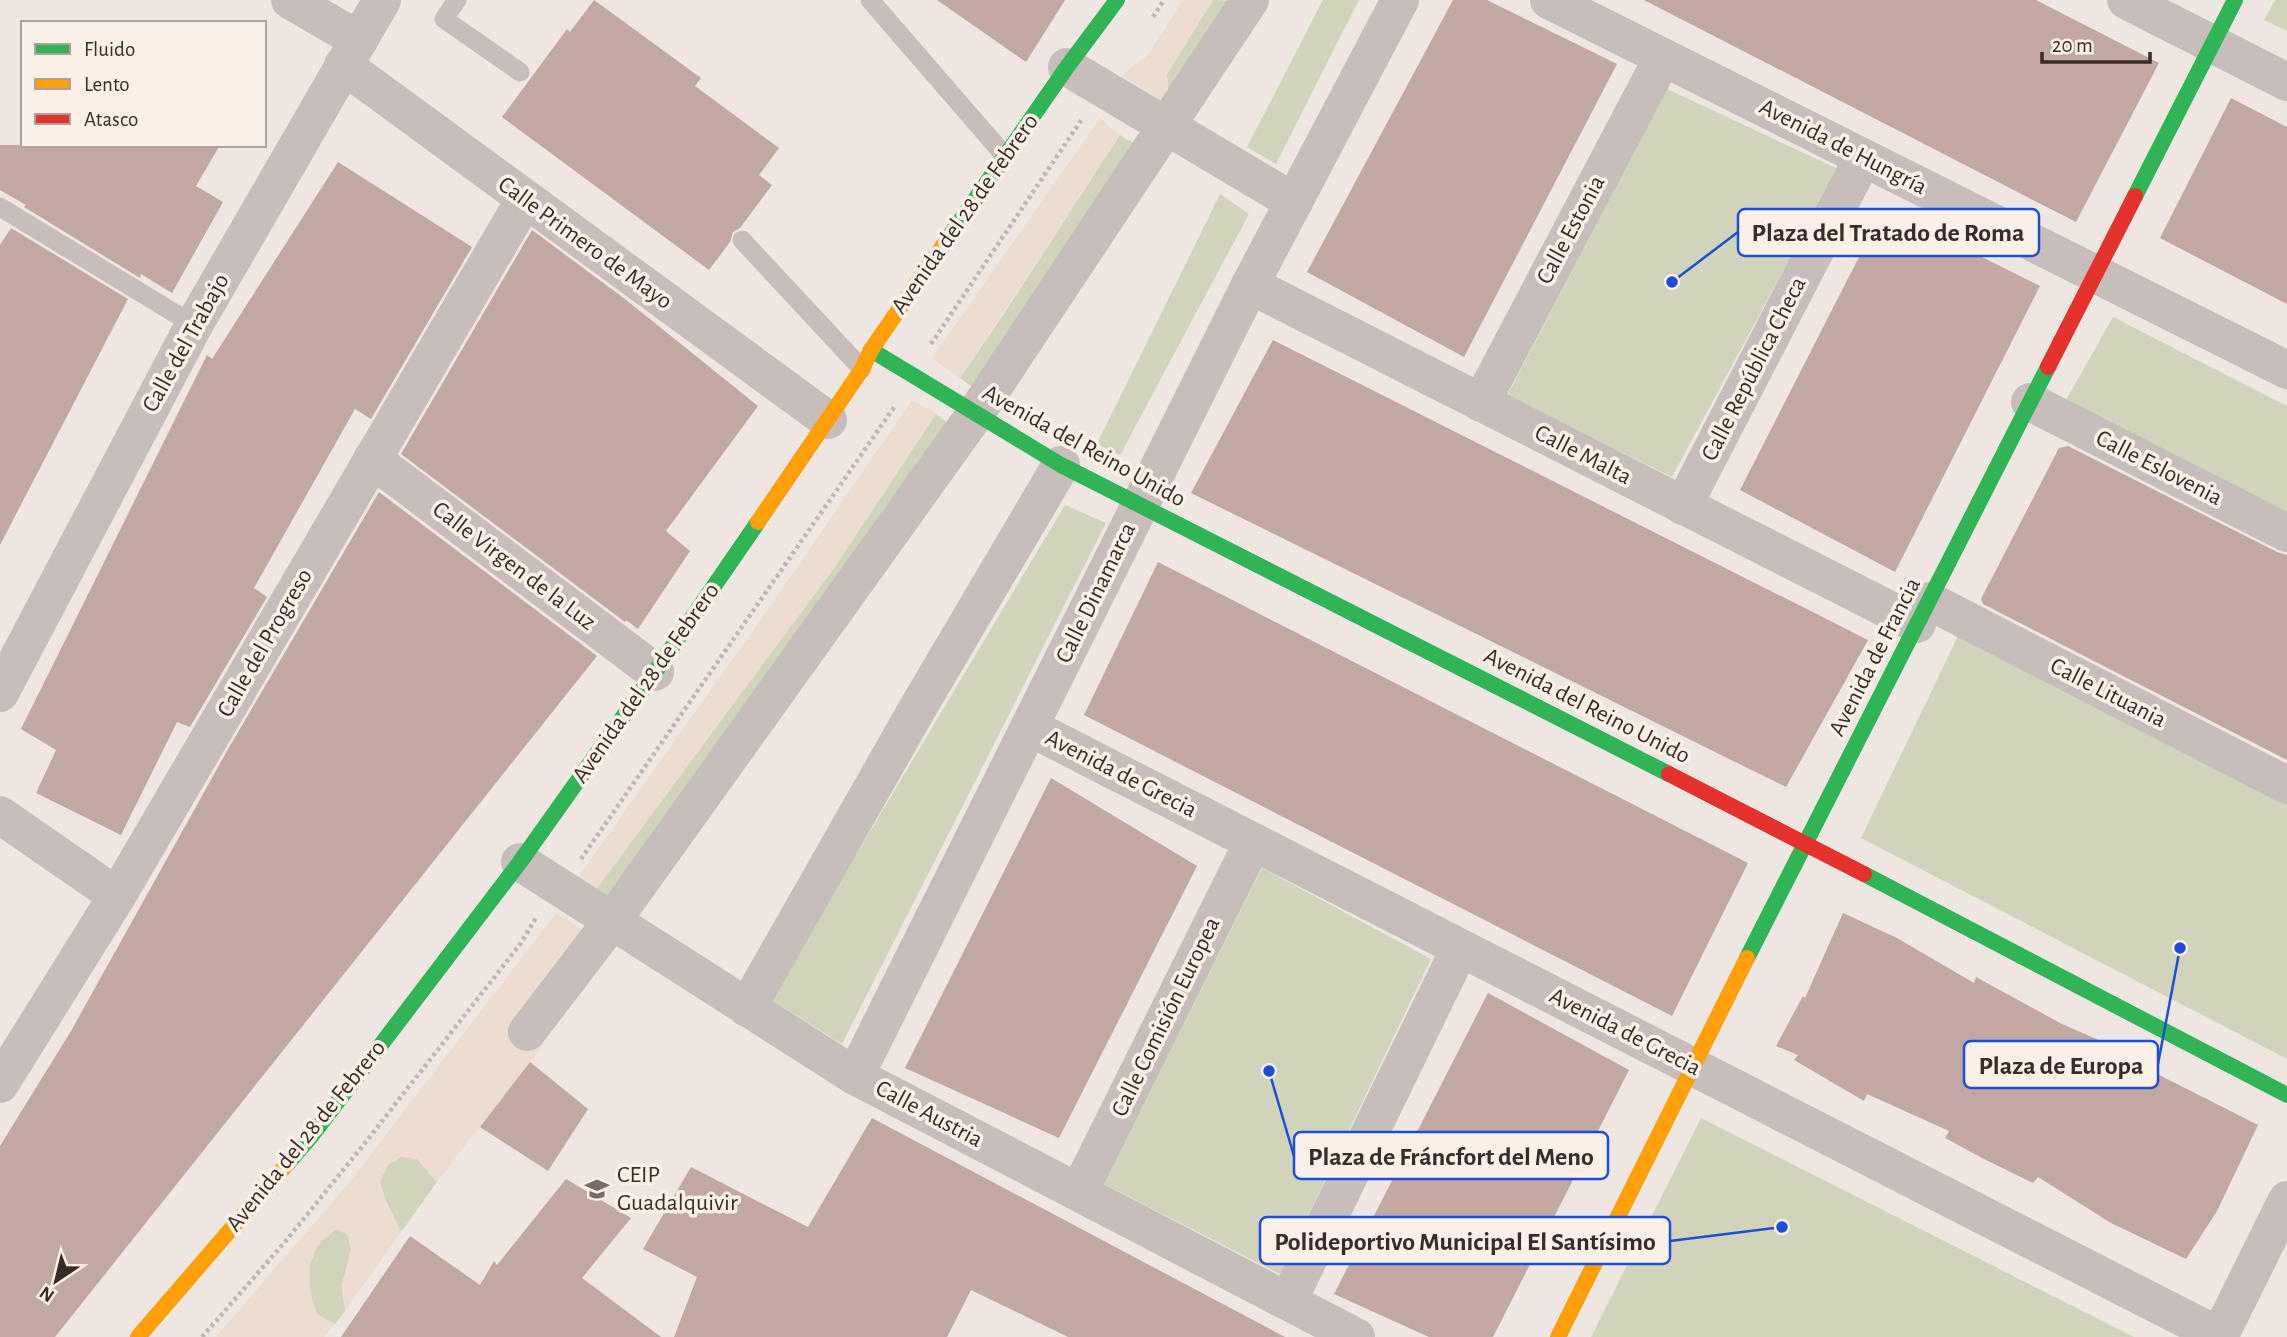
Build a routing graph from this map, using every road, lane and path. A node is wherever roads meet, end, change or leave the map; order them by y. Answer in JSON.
{"nodes":[{"id":1,"x":290,"y":0,"type":"edge"},
{"id":2,"x":382,"y":0,"type":"edge"},
{"id":3,"x":457,"y":0,"type":"edge"},
{"id":4,"x":870,"y":0,"type":"edge"},
{"id":5,"x":1117,"y":0,"type":"edge"},
{"id":6,"x":1250,"y":0,"type":"edge"},
{"id":7,"x":1400,"y":0,"type":"edge"},
{"id":8,"x":1549,"y":0,"type":"edge"},
{"id":9,"x":2126,"y":0,"type":"edge"},
{"id":10,"x":2235,"y":0,"type":"edge"},
{"id":11,"x":2213,"y":44,"type":"junction"},
{"id":12,"x":351,"y":53,"type":"junction"},
{"id":13,"x":1663,"y":57,"type":"junction"},
{"id":14,"x":1067,"y":67,"type":"junction"},
{"id":15,"x":520,"y":72,"type":"dead end"},
{"id":16,"x":2287,"y":82,"type":"edge"},
{"id":17,"x":1167,"y":127,"type":"junction"},
{"id":18,"x":1005,"y":156,"type":"junction"},
{"id":19,"x":1863,"y":158,"type":"junction"},
{"id":20,"x":525,"y":199,"type":"junction"},
{"id":21,"x":1294,"y":202,"type":"junction"},
{"id":22,"x":0,"y":207,"type":"edge"},
{"id":23,"x":742,"y":240,"type":"dead end"},
{"id":24,"x":2095,"y":274,"type":"junction"},
{"id":25,"x":1250,"y":285,"type":"junction"},
{"id":26,"x":194,"y":325,"type":"junction"},
{"id":27,"x":871,"y":350,"type":"junction"},
{"id":28,"x":862,"y":369,"type":"junction"},
{"id":29,"x":2287,"y":370,"type":"edge"},
{"id":30,"x":2030,"y":402,"type":"junction"},
{"id":31,"x":1480,"y":403,"type":"junction"},
{"id":32,"x":976,"y":413,"type":"junction"},
{"id":33,"x":828,"y":420,"type":"junction"},
{"id":34,"x":372,"y":459,"type":"junction"},
{"id":35,"x":1061,"y":465,"type":"junction"},
{"id":36,"x":1140,"y":505,"type":"junction"},
{"id":37,"x":1683,"y":506,"type":"junction"},
{"id":38,"x":2287,"y":533,"type":"edge"},
{"id":39,"x":1923,"y":613,"type":"junction"},
{"id":40,"x":655,"y":672,"type":"junction"},
{"id":41,"x":0,"y":693,"type":"edge"},
{"id":42,"x":1030,"y":727,"type":"junction"},
{"id":43,"x":2287,"y":785,"type":"edge"},
{"id":44,"x":0,"y":815,"type":"edge"},
{"id":45,"x":1254,"y":842,"type":"junction"},
{"id":46,"x":1807,"y":844,"type":"junction"},
{"id":47,"x":520,"y":862,"type":"junction"},
{"id":48,"x":117,"y":896,"type":"junction"},
{"id":49,"x":612,"y":921,"type":"junction"},
{"id":50,"x":1460,"y":948,"type":"junction"},
{"id":51,"x":747,"y":1008,"type":"junction"},
{"id":52,"x":527,"y":1032,"type":"dead end"},
{"id":53,"x":1692,"y":1066,"type":"junction"},
{"id":54,"x":855,"y":1076,"type":"junction"},
{"id":55,"x":0,"y":1084,"type":"edge"},
{"id":56,"x":2287,"y":1095,"type":"edge"},
{"id":57,"x":1079,"y":1192,"type":"junction"},
{"id":58,"x":2287,"y":1200,"type":"edge"},
{"id":59,"x":1288,"y":1301,"type":"junction"},
{"id":60,"x":138,"y":1337,"type":"edge"},
{"id":61,"x":1356,"y":1337,"type":"edge"},
{"id":62,"x":1558,"y":1337,"type":"edge"},
{"id":63,"x":2220,"y":1337,"type":"edge"}],
"edges":[{"from":1,"to":12,"type":"street","name":"Calle Primero de Mayo"},
{"from":2,"to":12,"type":"street","name":"Calle del Trabajo"},
{"from":3,"to":15,"type":"lane"},
{"from":4,"to":18,"type":"lane"},
{"from":5,"to":14,"type":"street","name":"Avenida del 28 de Febrero"},
{"from":6,"to":17,"type":"street"},
{"from":7,"to":21,"type":"street","name":"Calle Dinamarca"},
{"from":8,"to":13,"type":"street","name":"Avenida de Hungría"},
{"from":9,"to":11,"type":"street"},
{"from":10,"to":11,"type":"street","name":"Avenida de Francia"},
{"from":11,"to":16,"type":"street"},
{"from":11,"to":24,"type":"street","name":"Avenida de Francia"},
{"from":12,"to":20,"type":"street","name":"Calle Primero de Mayo"},
{"from":12,"to":26,"type":"street","name":"Calle del Trabajo"},
{"from":13,"to":19,"type":"street","name":"Avenida de Hungría"},
{"from":13,"to":31,"type":"street","name":"Calle Estonia"},
{"from":14,"to":17,"type":"street"},
{"from":14,"to":18,"type":"street","name":"Avenida del 28 de Febrero"},
{"from":17,"to":21,"type":"street"},
{"from":17,"to":32,"type":"street"},
{"from":18,"to":27,"type":"street","name":"Avenida del 28 de Febrero"},
{"from":19,"to":24,"type":"street","name":"Avenida de Hungría"},
{"from":19,"to":37,"type":"street","name":"Calle República Checa"},
{"from":20,"to":33,"type":"street","name":"Calle Primero de Mayo"},
{"from":20,"to":34,"type":"street","name":"Calle del Progreso"},
{"from":21,"to":25,"type":"street","name":"Calle Dinamarca"},
{"from":22,"to":26,"type":"lane"},
{"from":23,"to":28,"type":"lane"},
{"from":24,"to":29,"type":"street","name":"Avenida de Hungría"},
{"from":24,"to":30,"type":"street","name":"Avenida de Francia"},
{"from":25,"to":31,"type":"street","name":"Calle Malta"},
{"from":25,"to":36,"type":"street","name":"Calle Dinamarca"},
{"from":26,"to":41,"type":"street","name":"Calle del Trabajo"},
{"from":27,"to":28,"type":"street","name":"Avenida del 28 de Febrero"},
{"from":27,"to":32,"type":"street","name":"Avenida del Reino Unido"},
{"from":28,"to":33,"type":"street","name":"Avenida del 28 de Febrero"},
{"from":30,"to":38,"type":"street","name":"Calle Eslovenia"},
{"from":30,"to":39,"type":"street","name":"Avenida de Francia"},
{"from":31,"to":37,"type":"street","name":"Calle Malta"},
{"from":32,"to":35,"type":"street","name":"Avenida del Reino Unido"},
{"from":32,"to":49,"type":"street"},
{"from":33,"to":40,"type":"street","name":"Avenida del 28 de Febrero"},
{"from":34,"to":40,"type":"street","name":"Calle Virgen de la Luz"},
{"from":34,"to":48,"type":"street","name":"Calle del Progreso"},
{"from":35,"to":36,"type":"street","name":"Avenida del Reino Unido"},
{"from":35,"to":51,"type":"street"},
{"from":36,"to":42,"type":"street","name":"Calle Dinamarca"},
{"from":36,"to":46,"type":"street","name":"Avenida del Reino Unido"},
{"from":37,"to":39,"type":"street","name":"Calle Malta"},
{"from":39,"to":43,"type":"street","name":"Calle Lituania"},
{"from":39,"to":46,"type":"street","name":"Avenida de Francia"},
{"from":40,"to":47,"type":"street","name":"Avenida del 28 de Febrero"},
{"from":42,"to":45,"type":"street","name":"Avenida de Grecia"},
{"from":42,"to":54,"type":"street","name":"Calle Dinamarca"},
{"from":44,"to":48,"type":"street"},
{"from":45,"to":50,"type":"street","name":"Avenida de Grecia"},
{"from":45,"to":57,"type":"street","name":"Calle Comisión Europea"},
{"from":46,"to":53,"type":"street","name":"Avenida de Francia"},
{"from":46,"to":56,"type":"street","name":"Avenida del Reino Unido"},
{"from":47,"to":49,"type":"street","name":"Calle Austria"},
{"from":47,"to":60,"type":"street","name":"Avenida del 28 de Febrero"},
{"from":48,"to":55,"type":"street","name":"Calle del Progreso"},
{"from":49,"to":51,"type":"street","name":"Calle Austria"},
{"from":49,"to":52,"type":"street"},
{"from":50,"to":53,"type":"street","name":"Avenida de Grecia"},
{"from":50,"to":59,"type":"street"},
{"from":51,"to":54,"type":"street","name":"Calle Austria"},
{"from":53,"to":62,"type":"street","name":"Avenida de Francia"},
{"from":53,"to":63,"type":"street","name":"Avenida de Grecia"},
{"from":54,"to":57,"type":"street","name":"Calle Austria"},
{"from":57,"to":59,"type":"street","name":"Calle Austria"},
{"from":58,"to":63,"type":"street"},
{"from":59,"to":61,"type":"street","name":"Calle Austria"}]}
